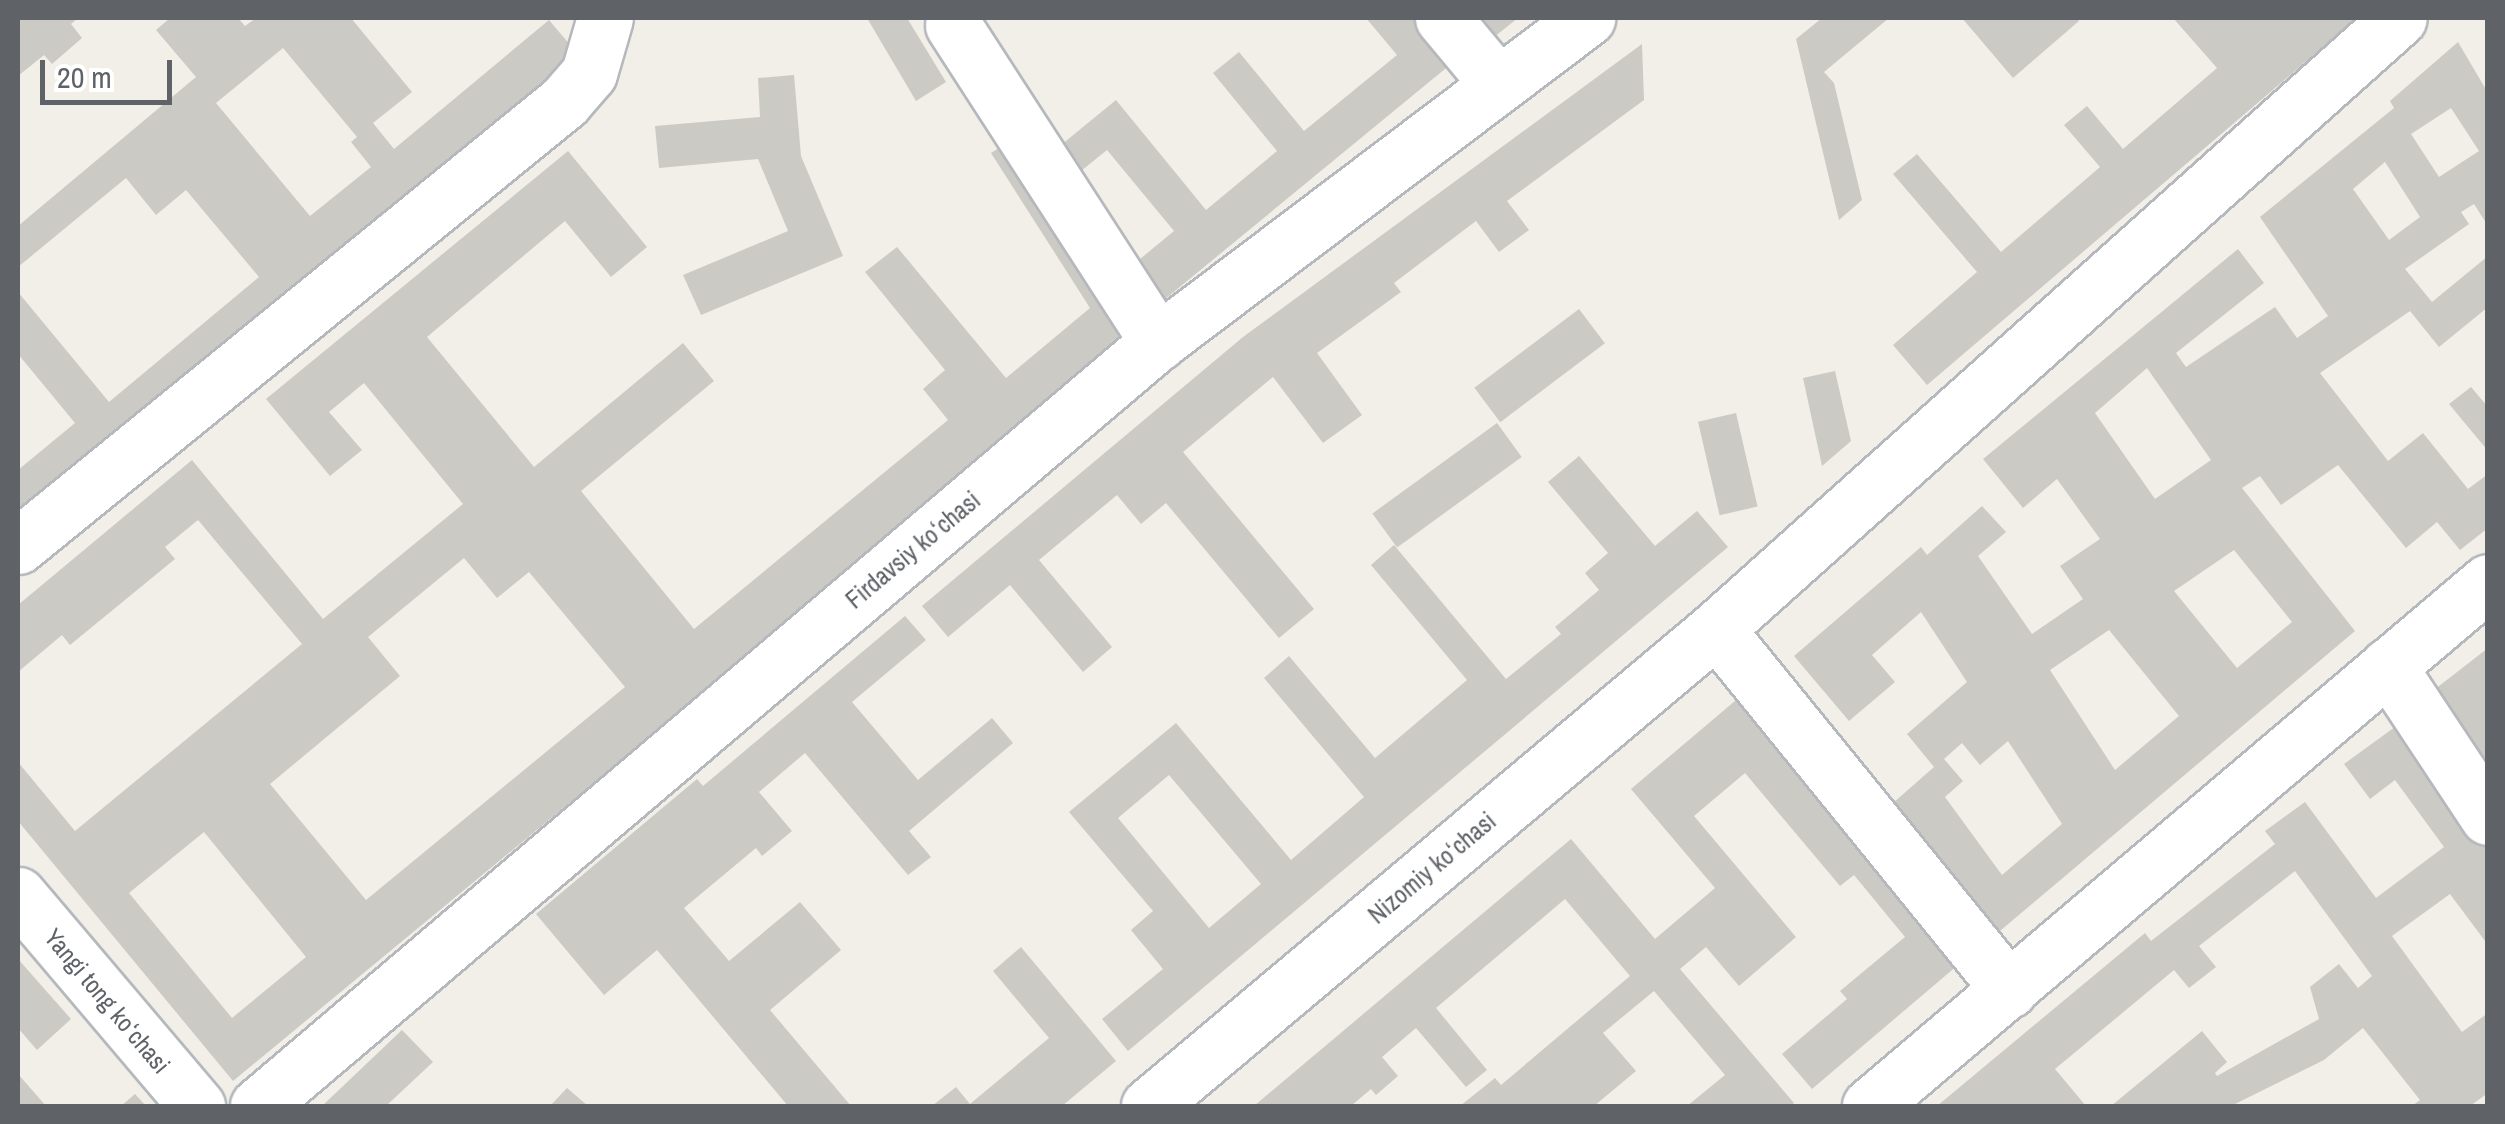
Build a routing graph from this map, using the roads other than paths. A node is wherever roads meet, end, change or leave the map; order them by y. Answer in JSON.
{"nodes":[{"id":1,"x":605,"y":18,"type":"edge"},
{"id":2,"x":1442,"y":18,"type":"edge"},
{"id":3,"x":1587,"y":18,"type":"edge"},
{"id":4,"x":2400,"y":18,"type":"edge"},
{"id":5,"x":953,"y":25,"type":"dead end"},
{"id":6,"x":1498,"y":84,"type":"junction"},
{"id":7,"x":1158,"y":342,"type":"junction"},
{"id":8,"x":18,"y":546,"type":"edge"},
{"id":9,"x":2488,"y":582,"type":"edge"},
{"id":10,"x":1716,"y":629,"type":"junction"},
{"id":11,"x":2388,"y":666,"type":"junction"},
{"id":12,"x":2488,"y":818,"type":"edge"},
{"id":13,"x":18,"y":895,"type":"edge"},
{"id":14,"x":2009,"y":990,"type":"junction"},
{"id":15,"x":197,"y":1106,"type":"edge"},
{"id":16,"x":258,"y":1106,"type":"edge"},
{"id":17,"x":1148,"y":1106,"type":"edge"},
{"id":18,"x":1870,"y":1106,"type":"edge"}],
"edges":[{"from":1,"to":8,"type":"street"},
{"from":2,"to":6,"type":"street"},
{"from":3,"to":6,"type":"street","name":"Firdavsiy koʻchasi"},
{"from":4,"to":10,"type":"street","name":"Nizomiy koʻchasi"},
{"from":5,"to":7,"type":"street"},
{"from":6,"to":7,"type":"street","name":"Firdavsiy koʻchasi"},
{"from":7,"to":16,"type":"street","name":"Firdavsiy koʻchasi"},
{"from":9,"to":11,"type":"street"},
{"from":10,"to":14,"type":"street"},
{"from":10,"to":17,"type":"street","name":"Nizomiy koʻchasi"},
{"from":11,"to":12,"type":"street"},
{"from":11,"to":14,"type":"street"},
{"from":13,"to":15,"type":"street","name":"Yangi tong koʻchasi"},
{"from":14,"to":18,"type":"street"}]}
